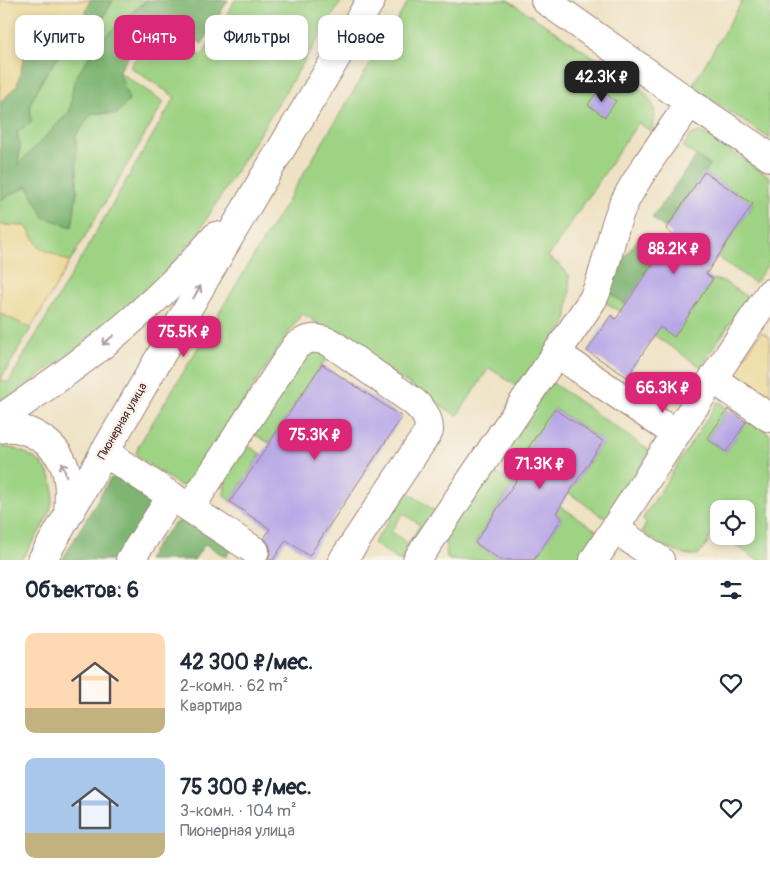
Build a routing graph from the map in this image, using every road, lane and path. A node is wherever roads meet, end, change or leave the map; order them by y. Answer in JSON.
{"nodes":[{"id":1,"x":371,"y":0,"type":"edge"},
{"id":2,"x":545,"y":0,"type":"edge"},
{"id":3,"x":690,"y":102,"type":"junction"},
{"id":4,"x":770,"y":157,"type":"edge"},
{"id":5,"x":263,"y":179,"type":"junction"},
{"id":6,"x":770,"y":293,"type":"edge"},
{"id":7,"x":556,"y":353,"type":"junction"},
{"id":8,"x":713,"y":379,"type":"junction"},
{"id":9,"x":770,"y":418,"type":"edge"},
{"id":10,"x":0,"y":419,"type":"edge"},
{"id":11,"x":0,"y":429,"type":"edge"},
{"id":12,"x":676,"y":434,"type":"junction"},
{"id":13,"x":104,"y":452,"type":"junction"},
{"id":14,"x":181,"y":502,"type":"junction"},
{"id":15,"x":68,"y":517,"type":"junction"},
{"id":16,"x":615,"y":529,"type":"junction"},
{"id":17,"x":255,"y":551,"type":"dead end"},
{"id":18,"x":420,"y":559,"type":"edge"},
{"id":19,"x":42,"y":560,"type":"edge"},
{"id":20,"x":130,"y":560,"type":"edge"},
{"id":21,"x":343,"y":560,"type":"edge"},
{"id":22,"x":594,"y":560,"type":"edge"},
{"id":23,"x":660,"y":560,"type":"edge"}],
"edges":[{"from":1,"to":5,"type":"street","name":"Пионерная улица"},
{"from":2,"to":3,"type":"street"},
{"from":3,"to":4,"type":"street"},
{"from":3,"to":7,"type":"street"},
{"from":5,"to":10,"type":"street","name":"Пионерная улица","one_way":true},
{"from":13,"to":5,"type":"street","name":"Пионерная улица","one_way":true},
{"from":6,"to":8,"type":"street"},
{"from":7,"to":12,"type":"street"},
{"from":7,"to":18,"type":"street"},
{"from":8,"to":9,"type":"street"},
{"from":8,"to":12,"type":"street"},
{"from":15,"to":11,"type":"street","one_way":true},
{"from":12,"to":16,"type":"street"},
{"from":13,"to":14,"type":"street"},
{"from":13,"to":15,"type":"street","name":"Пионерная улица"},
{"from":14,"to":17,"type":"street"},
{"from":14,"to":20,"type":"street"},
{"from":14,"to":21,"type":"street"},
{"from":15,"to":19,"type":"street","name":"Пионерная улица"},
{"from":16,"to":22,"type":"street"},
{"from":16,"to":23,"type":"street"}]}
